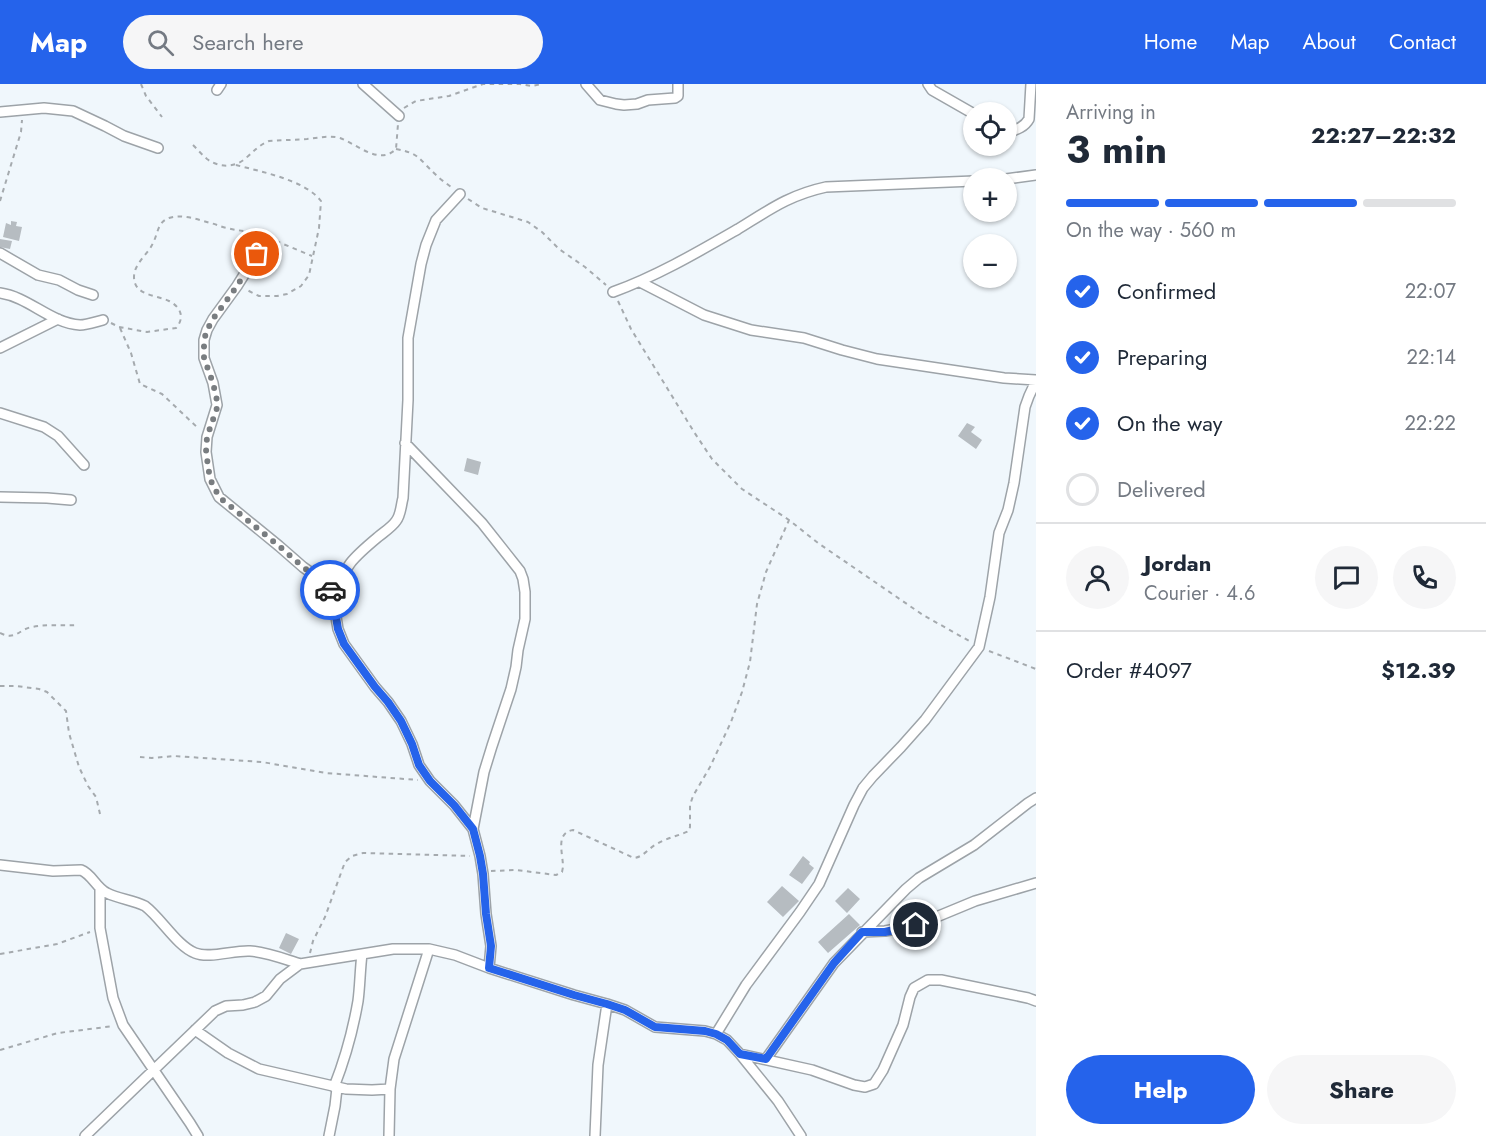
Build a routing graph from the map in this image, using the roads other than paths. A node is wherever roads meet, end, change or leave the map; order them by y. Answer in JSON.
{"nodes":[{"id":1,"x":363,"y":84,"type":"edge"},
{"id":2,"x":586,"y":84,"type":"edge"},
{"id":3,"x":678,"y":84,"type":"edge"},
{"id":4,"x":928,"y":84,"type":"edge"},
{"id":5,"x":1031,"y":84,"type":"edge"},
{"id":6,"x":963,"y":108,"type":"edge"},
{"id":7,"x":0,"y":112,"type":"edge"},
{"id":8,"x":399,"y":116,"type":"road end"},
{"id":9,"x":1017,"y":129,"type":"edge"},
{"id":10,"x":158,"y":148,"type":"dead end"},
{"id":11,"x":1036,"y":175,"type":"edge"},
{"id":12,"x":1017,"y":178,"type":"edge"},
{"id":13,"x":963,"y":181,"type":"edge"},
{"id":14,"x":460,"y":194,"type":"road end"},
{"id":15,"x":267,"y":238,"type":"road end"},
{"id":16,"x":0,"y":254,"type":"edge"},
{"id":17,"x":640,"y":282,"type":"junction"},
{"id":18,"x":613,"y":292,"type":"road end"},
{"id":19,"x":0,"y":293,"type":"edge"},
{"id":20,"x":93,"y":295,"type":"dead end"},
{"id":21,"x":58,"y":319,"type":"junction"},
{"id":22,"x":103,"y":320,"type":"road end"},
{"id":23,"x":0,"y":348,"type":"edge"},
{"id":24,"x":1036,"y":380,"type":"edge"},
{"id":25,"x":0,"y":413,"type":"edge"},
{"id":26,"x":405,"y":442,"type":"junction"},
{"id":27,"x":84,"y":465,"type":"dead end"},
{"id":28,"x":0,"y":497,"type":"edge"},
{"id":29,"x":72,"y":500,"type":"dead end"},
{"id":30,"x":335,"y":598,"type":"junction"},
{"id":31,"x":1036,"y":798,"type":"edge"},
{"id":32,"x":473,"y":829,"type":"junction"},
{"id":33,"x":0,"y":865,"type":"edge"},
{"id":34,"x":1036,"y":883,"type":"edge"},
{"id":35,"x":100,"y":888,"type":"junction"},
{"id":36,"x":862,"y":932,"type":"junction"},
{"id":37,"x":429,"y":949,"type":"junction"},
{"id":38,"x":362,"y":954,"type":"junction"},
{"id":39,"x":300,"y":964,"type":"junction"},
{"id":40,"x":489,"y":968,"type":"junction"},
{"id":41,"x":1036,"y":1001,"type":"edge"},
{"id":42,"x":607,"y":1004,"type":"junction"},
{"id":43,"x":195,"y":1030,"type":"junction"},
{"id":44,"x":716,"y":1034,"type":"junction"},
{"id":45,"x":740,"y":1054,"type":"junction"},
{"id":46,"x":766,"y":1059,"type":"junction"},
{"id":47,"x":153,"y":1071,"type":"junction"},
{"id":48,"x":336,"y":1087,"type":"junction"},
{"id":49,"x":390,"y":1089,"type":"junction"},
{"id":50,"x":85,"y":1136,"type":"edge"},
{"id":51,"x":198,"y":1136,"type":"edge"},
{"id":52,"x":329,"y":1136,"type":"edge"},
{"id":53,"x":389,"y":1136,"type":"edge"},
{"id":54,"x":595,"y":1136,"type":"edge"},
{"id":55,"x":801,"y":1136,"type":"edge"}],
"edges":[{"from":1,"to":8,"type":"street"},
{"from":2,"to":3,"type":"street"},
{"from":4,"to":6,"type":"street"},
{"from":5,"to":9,"type":"street"},
{"from":7,"to":10,"type":"street"},
{"from":11,"to":12,"type":"street"},
{"from":13,"to":17,"type":"street"},
{"from":14,"to":26,"type":"street"},
{"from":15,"to":30,"type":"street"},
{"from":16,"to":20,"type":"street"},
{"from":17,"to":18,"type":"street"},
{"from":17,"to":24,"type":"street"},
{"from":19,"to":21,"type":"street"},
{"from":21,"to":22,"type":"street"},
{"from":21,"to":23,"type":"street"},
{"from":24,"to":44,"type":"street"},
{"from":25,"to":27,"type":"street"},
{"from":26,"to":30,"type":"street"},
{"from":26,"to":32,"type":"street"},
{"from":28,"to":29,"type":"street"},
{"from":30,"to":32,"type":"street"},
{"from":31,"to":36,"type":"street"},
{"from":32,"to":40,"type":"street"},
{"from":33,"to":35,"type":"street"},
{"from":34,"to":36,"type":"street"},
{"from":35,"to":39,"type":"street"},
{"from":35,"to":47,"type":"street"},
{"from":36,"to":46,"type":"street"},
{"from":37,"to":38,"type":"street"},
{"from":37,"to":40,"type":"street"},
{"from":37,"to":49,"type":"street"},
{"from":38,"to":39,"type":"street"},
{"from":38,"to":48,"type":"street"},
{"from":39,"to":43,"type":"street"},
{"from":40,"to":42,"type":"street"},
{"from":41,"to":46,"type":"street"},
{"from":42,"to":44,"type":"street"},
{"from":42,"to":54,"type":"street"},
{"from":43,"to":47,"type":"street"},
{"from":43,"to":48,"type":"street"},
{"from":44,"to":45,"type":"street"},
{"from":45,"to":46,"type":"street"},
{"from":45,"to":55,"type":"street"},
{"from":47,"to":50,"type":"street"},
{"from":47,"to":51,"type":"street"},
{"from":48,"to":49,"type":"street"},
{"from":48,"to":52,"type":"street"},
{"from":49,"to":53,"type":"street"}]}
